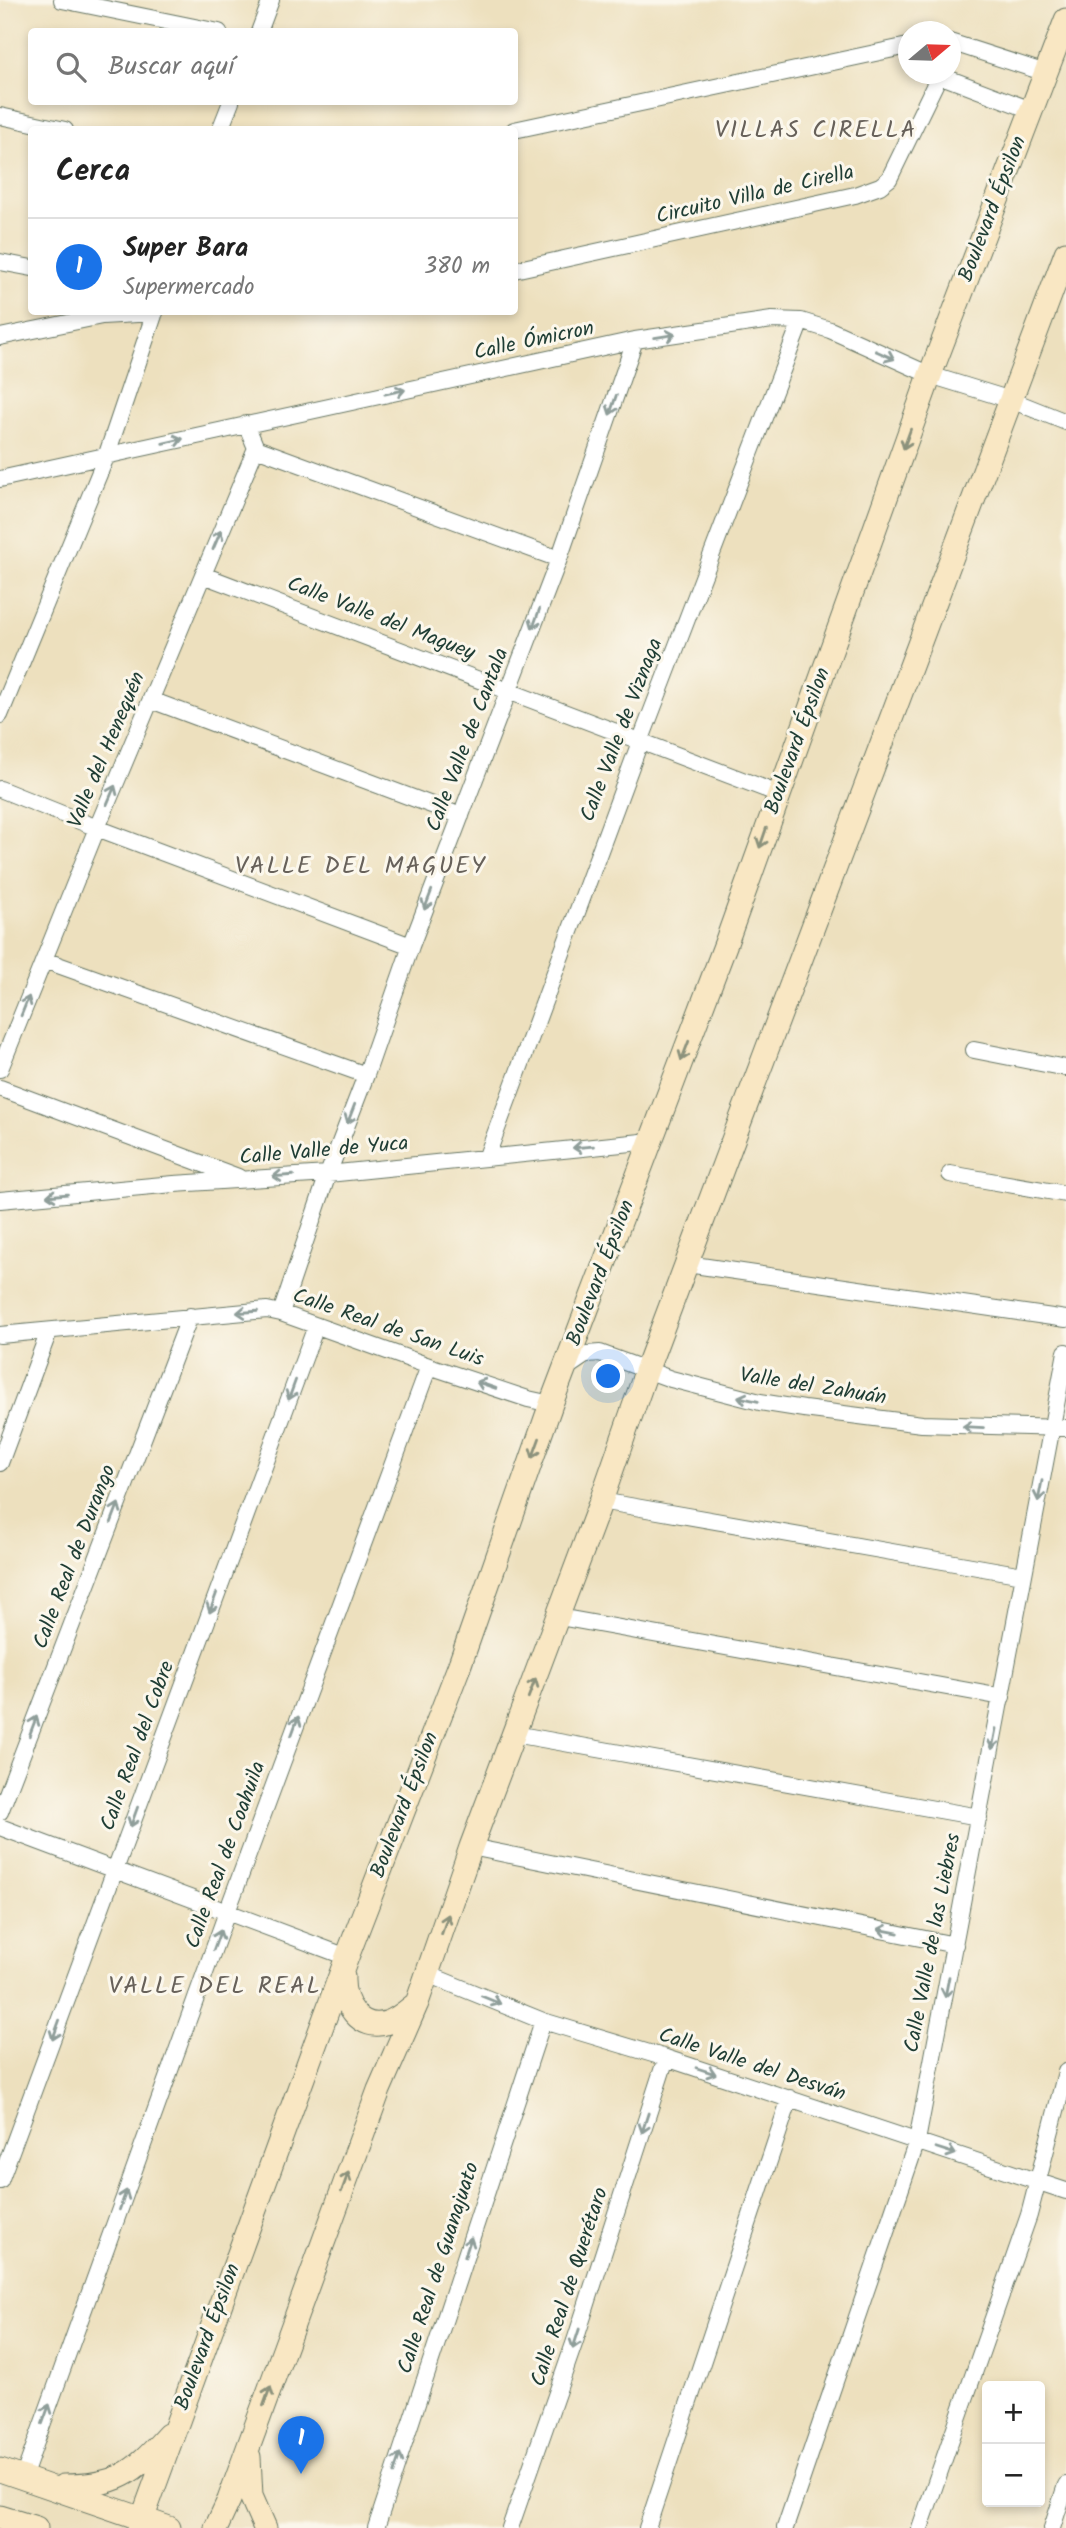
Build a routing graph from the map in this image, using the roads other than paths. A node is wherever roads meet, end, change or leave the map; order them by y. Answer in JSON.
{"nodes":[{"id":1,"x":62,"y":0,"type":"edge"},
{"id":2,"x":271,"y":0,"type":"edge"},
{"id":3,"x":1066,"y":20,"type":"edge"},
{"id":4,"x":199,"y":28,"type":"edge"},
{"id":5,"x":260,"y":28,"type":"edge"},
{"id":6,"x":961,"y":47,"type":"edge"},
{"id":7,"x":898,"y":48,"type":"edge"},
{"id":8,"x":1046,"y":73,"type":"junction"},
{"id":9,"x":961,"y":82,"type":"edge"},
{"id":10,"x":935,"y":84,"type":"edge"},
{"id":11,"x":230,"y":105,"type":"edge"},
{"id":12,"x":1031,"y":110,"type":"junction"},
{"id":13,"x":1,"y":122,"type":"edge"},
{"id":14,"x":33,"y":126,"type":"edge"},
{"id":15,"x":222,"y":126,"type":"edge"},
{"id":16,"x":518,"y":129,"type":"edge"},
{"id":17,"x":1066,"y":253,"type":"edge"},
{"id":18,"x":0,"y":262,"type":"edge"},
{"id":19,"x":28,"y":267,"type":"edge"},
{"id":20,"x":518,"y":269,"type":"edge"},
{"id":21,"x":115,"y":315,"type":"edge"},
{"id":22,"x":154,"y":315,"type":"edge"},
{"id":23,"x":800,"y":321,"type":"junction"},
{"id":24,"x":0,"y":337,"type":"edge"},
{"id":25,"x":635,"y":340,"type":"junction"},
{"id":26,"x":930,"y":375,"type":"junction"},
{"id":27,"x":1011,"y":400,"type":"junction"},
{"id":28,"x":1066,"y":422,"type":"edge"},
{"id":29,"x":247,"y":424,"type":"junction"},
{"id":30,"x":256,"y":447,"type":"junction"},
{"id":31,"x":106,"y":457,"type":"junction"},
{"id":32,"x":0,"y":479,"type":"edge"},
{"id":33,"x":559,"y":559,"type":"junction"},
{"id":34,"x":203,"y":575,"type":"junction"},
{"id":35,"x":510,"y":690,"type":"junction"},
{"id":36,"x":150,"y":700,"type":"junction"},
{"id":37,"x":0,"y":715,"type":"edge"},
{"id":38,"x":640,"y":741,"type":"junction"},
{"id":39,"x":0,"y":789,"type":"edge"},
{"id":40,"x":779,"y":794,"type":"junction"},
{"id":41,"x":461,"y":816,"type":"junction"},
{"id":42,"x":97,"y":828,"type":"junction"},
{"id":43,"x":411,"y":946,"type":"junction"},
{"id":44,"x":44,"y":960,"type":"junction"},
{"id":45,"x":974,"y":1050,"type":"dead end"},
{"id":46,"x":1066,"y":1068,"type":"edge"},
{"id":47,"x":0,"y":1069,"type":"edge"},
{"id":48,"x":366,"y":1076,"type":"junction"},
{"id":49,"x":0,"y":1088,"type":"edge"},
{"id":50,"x":651,"y":1141,"type":"junction"},
{"id":51,"x":487,"y":1156,"type":"junction"},
{"id":52,"x":328,"y":1174,"type":"junction"},
{"id":53,"x":950,"y":1174,"type":"dead end"},
{"id":54,"x":244,"y":1179,"type":"junction"},
{"id":55,"x":1066,"y":1194,"type":"edge"},
{"id":56,"x":0,"y":1200,"type":"edge"},
{"id":57,"x":687,"y":1264,"type":"junction"},
{"id":58,"x":281,"y":1312,"type":"junction"},
{"id":59,"x":190,"y":1316,"type":"junction"},
{"id":60,"x":1066,"y":1319,"type":"edge"},
{"id":61,"x":316,"y":1326,"type":"junction"},
{"id":62,"x":49,"y":1331,"type":"junction"},
{"id":63,"x":0,"y":1335,"type":"edge"},
{"id":64,"x":1066,"y":1352,"type":"edge"},
{"id":65,"x":429,"y":1366,"type":"junction"},
{"id":66,"x":564,"y":1369,"type":"junction"},
{"id":67,"x":647,"y":1369,"type":"junction"},
{"id":68,"x":551,"y":1404,"type":"junction"},
{"id":69,"x":1059,"y":1428,"type":"edge"},
{"id":70,"x":0,"y":1463,"type":"edge"},
{"id":71,"x":601,"y":1501,"type":"junction"},
{"id":72,"x":1023,"y":1575,"type":"junction"},
{"id":73,"x":559,"y":1617,"type":"junction"},
{"id":74,"x":1002,"y":1697,"type":"junction"},
{"id":75,"x":514,"y":1734,"type":"junction"},
{"id":76,"x":0,"y":1812,"type":"edge"},
{"id":77,"x":979,"y":1817,"type":"junction"},
{"id":78,"x":0,"y":1827,"type":"edge"},
{"id":79,"x":471,"y":1847,"type":"junction"},
{"id":80,"x":114,"y":1870,"type":"junction"},
{"id":81,"x":227,"y":1912,"type":"junction"},
{"id":82,"x":954,"y":1945,"type":"junction"},
{"id":83,"x":345,"y":1964,"type":"junction"},
{"id":84,"x":427,"y":1974,"type":"junction"},
{"id":85,"x":417,"y":2003,"type":"junction"},
{"id":86,"x":543,"y":2021,"type":"junction"},
{"id":87,"x":666,"y":2058,"type":"junction"},
{"id":88,"x":1066,"y":2072,"type":"edge"},
{"id":89,"x":790,"y":2098,"type":"junction"},
{"id":90,"x":917,"y":2141,"type":"junction"},
{"id":91,"x":0,"y":2181,"type":"edge"},
{"id":92,"x":1038,"y":2181,"type":"junction"},
{"id":93,"x":1066,"y":2191,"type":"edge"},
{"id":94,"x":175,"y":2427,"type":"junction"},
{"id":95,"x":250,"y":2444,"type":"junction"},
{"id":96,"x":0,"y":2470,"type":"edge"},
{"id":97,"x":23,"y":2478,"type":"junction"},
{"id":98,"x":1066,"y":2485,"type":"edge"},
{"id":99,"x":46,"y":2487,"type":"junction"},
{"id":100,"x":0,"y":2516,"type":"edge"},
{"id":101,"x":141,"y":2524,"type":"edge"},
{"id":102,"x":36,"y":2528,"type":"edge"},
{"id":103,"x":169,"y":2528,"type":"edge"},
{"id":104,"x":216,"y":2528,"type":"edge"},
{"id":105,"x":265,"y":2528,"type":"edge"},
{"id":106,"x":376,"y":2528,"type":"edge"},
{"id":107,"x":510,"y":2528,"type":"edge"},
{"id":108,"x":647,"y":2528,"type":"edge"},
{"id":109,"x":785,"y":2528,"type":"edge"},
{"id":110,"x":920,"y":2528,"type":"edge"},
{"id":111,"x":1052,"y":2528,"type":"edge"}],
"edges":[{"from":1,"to":4,"type":"street"},
{"from":2,"to":5,"type":"street"},
{"from":3,"to":8,"type":"street","name":"Boulevard Épsilon"},
{"from":6,"to":8,"type":"street"},
{"from":7,"to":16,"type":"street"},
{"from":8,"to":12,"type":"street","name":"Boulevard Épsilon"},
{"from":9,"to":12,"type":"street","name":"Circuito Villa de Cirella"},
{"from":10,"to":20,"type":"street","name":"Circuito Villa de Cirella"},
{"from":11,"to":15,"type":"street"},
{"from":12,"to":26,"type":"street","name":"Boulevard Épsilon"},
{"from":13,"to":14,"type":"street"},
{"from":17,"to":27,"type":"street"},
{"from":18,"to":19,"type":"street"},
{"from":21,"to":24,"type":"street"},
{"from":22,"to":31,"type":"street"},
{"from":25,"to":23,"type":"street","name":"Calle Ómicron","one_way":true},
{"from":23,"to":26,"type":"street","name":"Calle Ómicron","one_way":true},
{"from":23,"to":38,"type":"street","name":"Calle Valle de Viznaga"},
{"from":29,"to":25,"type":"street","name":"Calle Ómicron","one_way":true},
{"from":25,"to":33,"type":"street","name":"Calle Valle de Cantala","one_way":true},
{"from":26,"to":27,"type":"street","name":"Calle Ómicron"},
{"from":26,"to":40,"type":"street","name":"Boulevard Épsilon","one_way":true},
{"from":27,"to":28,"type":"street","name":"Calle Ómicron"},
{"from":27,"to":57,"type":"street"},
{"from":29,"to":30,"type":"street"},
{"from":31,"to":29,"type":"street","name":"Calle Ómicron","one_way":true},
{"from":30,"to":33,"type":"street"},
{"from":34,"to":30,"type":"street","name":"Valle del Henequén","one_way":true},
{"from":31,"to":32,"type":"street","name":"Calle Ómicron"},
{"from":31,"to":37,"type":"street"},
{"from":33,"to":35,"type":"street","name":"Calle Valle de Cantala","one_way":true},
{"from":34,"to":35,"type":"street","name":"Calle Valle del Maguey"},
{"from":34,"to":36,"type":"street","name":"Valle del Henequén"},
{"from":35,"to":38,"type":"street","name":"Calle Valle del Maguey"},
{"from":35,"to":41,"type":"street","name":"Calle Valle de Cantala"},
{"from":36,"to":41,"type":"street"},
{"from":42,"to":36,"type":"street","name":"Valle del Henequén","one_way":true},
{"from":38,"to":40,"type":"street","name":"Calle Valle del Maguey"},
{"from":38,"to":51,"type":"street","name":"Calle Valle de Viznaga"},
{"from":39,"to":42,"type":"street"},
{"from":40,"to":50,"type":"street","name":"Boulevard Épsilon","one_way":true},
{"from":41,"to":43,"type":"street","name":"Calle Valle de Cantala","one_way":true},
{"from":42,"to":43,"type":"street"},
{"from":42,"to":44,"type":"street","name":"Valle del Henequén"},
{"from":43,"to":48,"type":"street","name":"Calle Valle de Cantala"},
{"from":47,"to":44,"type":"street","name":"Valle del Henequén","one_way":true},
{"from":44,"to":48,"type":"street"},
{"from":45,"to":46,"type":"street"},
{"from":48,"to":52,"type":"street","name":"Calle Valle de Cantala","one_way":true},
{"from":49,"to":54,"type":"street"},
{"from":50,"to":51,"type":"street","name":"Calle Valle de Yuca","one_way":true},
{"from":50,"to":66,"type":"street","name":"Boulevard Épsilon"},
{"from":51,"to":52,"type":"street","name":"Calle Valle de Yuca"},
{"from":52,"to":54,"type":"street","name":"Calle Valle de Yuca","one_way":true},
{"from":52,"to":58,"type":"street","name":"Calle Valle de Cantala"},
{"from":53,"to":55,"type":"street"},
{"from":54,"to":56,"type":"street","name":"Calle Valle de Yuca","one_way":true},
{"from":57,"to":60,"type":"street"},
{"from":57,"to":67,"type":"street"},
{"from":58,"to":59,"type":"street","name":"Calle Real de San Luis","one_way":true},
{"from":58,"to":61,"type":"street","name":"Calle Real de San Luis"},
{"from":59,"to":62,"type":"street","name":"Calle Real de San Luis"},
{"from":76,"to":59,"type":"street","name":"Calle Real de Durango","one_way":true},
{"from":61,"to":65,"type":"street","name":"Calle Real de San Luis"},
{"from":61,"to":80,"type":"street","name":"Calle Real del Cobre","one_way":true},
{"from":62,"to":63,"type":"street","name":"Calle Real de San Luis"},
{"from":62,"to":70,"type":"street"},
{"from":64,"to":69,"type":"street","name":"Calle Valle de las Liebres"},
{"from":68,"to":65,"type":"street","name":"Calle Real de San Luis","one_way":true},
{"from":81,"to":65,"type":"street","name":"Calle Real de Coahuila","one_way":true},
{"from":66,"to":67,"type":"street","name":"Valle del Zahuán"},
{"from":66,"to":68,"type":"street","name":"Boulevard Épsilon"},
{"from":69,"to":67,"type":"street","name":"Valle del Zahuán","one_way":true},
{"from":67,"to":71,"type":"street"},
{"from":68,"to":83,"type":"street","name":"Boulevard Épsilon","one_way":true},
{"from":69,"to":72,"type":"street","name":"Calle Valle de las Liebres","one_way":true},
{"from":71,"to":72,"type":"street"},
{"from":71,"to":73,"type":"street"},
{"from":72,"to":74,"type":"street","name":"Calle Valle de las Liebres"},
{"from":73,"to":74,"type":"street"},
{"from":75,"to":73,"type":"street","one_way":true},
{"from":74,"to":77,"type":"street","name":"Calle Valle de las Liebres","one_way":true},
{"from":75,"to":77,"type":"street"},
{"from":75,"to":79,"type":"street"},
{"from":77,"to":82,"type":"street","name":"Calle Valle de las Liebres"},
{"from":78,"to":80,"type":"street"},
{"from":82,"to":79,"type":"street","one_way":true},
{"from":84,"to":79,"type":"street","one_way":true},
{"from":80,"to":81,"type":"street"},
{"from":80,"to":91,"type":"street","name":"Calle Real del Cobre","one_way":true},
{"from":81,"to":83,"type":"street"},
{"from":97,"to":81,"type":"street","name":"Calle Real de Coahuila","one_way":true},
{"from":82,"to":90,"type":"street","name":"Calle Valle de las Liebres","one_way":true},
{"from":83,"to":85,"type":"street"},
{"from":83,"to":94,"type":"street","name":"Boulevard Épsilon"},
{"from":84,"to":85,"type":"street"},
{"from":84,"to":86,"type":"street","name":"Calle Valle del Desván","one_way":true},
{"from":95,"to":85,"type":"street","one_way":true},
{"from":86,"to":87,"type":"street","name":"Calle Valle del Desván"},
{"from":106,"to":86,"type":"street","name":"Calle Real de Guanajuato","one_way":true},
{"from":87,"to":89,"type":"street","name":"Calle Valle del Desván","one_way":true},
{"from":87,"to":107,"type":"street","name":"Calle Real de Querétaro","one_way":true},
{"from":88,"to":92,"type":"street"},
{"from":89,"to":90,"type":"street","name":"Calle Valle del Desván"},
{"from":89,"to":108,"type":"street"},
{"from":90,"to":92,"type":"street","name":"Calle Valle del Desván","one_way":true},
{"from":90,"to":109,"type":"street","name":"Calle Valle de las Liebres"},
{"from":92,"to":93,"type":"street","name":"Calle Valle del Desván"},
{"from":92,"to":110,"type":"street"},
{"from":94,"to":99,"type":"street"},
{"from":94,"to":101,"type":"street","name":"Boulevard Épsilon"},
{"from":95,"to":104,"type":"street"},
{"from":95,"to":105,"type":"street"},
{"from":96,"to":97,"type":"street"},
{"from":97,"to":99,"type":"street"},
{"from":98,"to":111,"type":"street"},
{"from":99,"to":101,"type":"street"},
{"from":100,"to":102,"type":"street"},
{"from":101,"to":103,"type":"street"}]}
